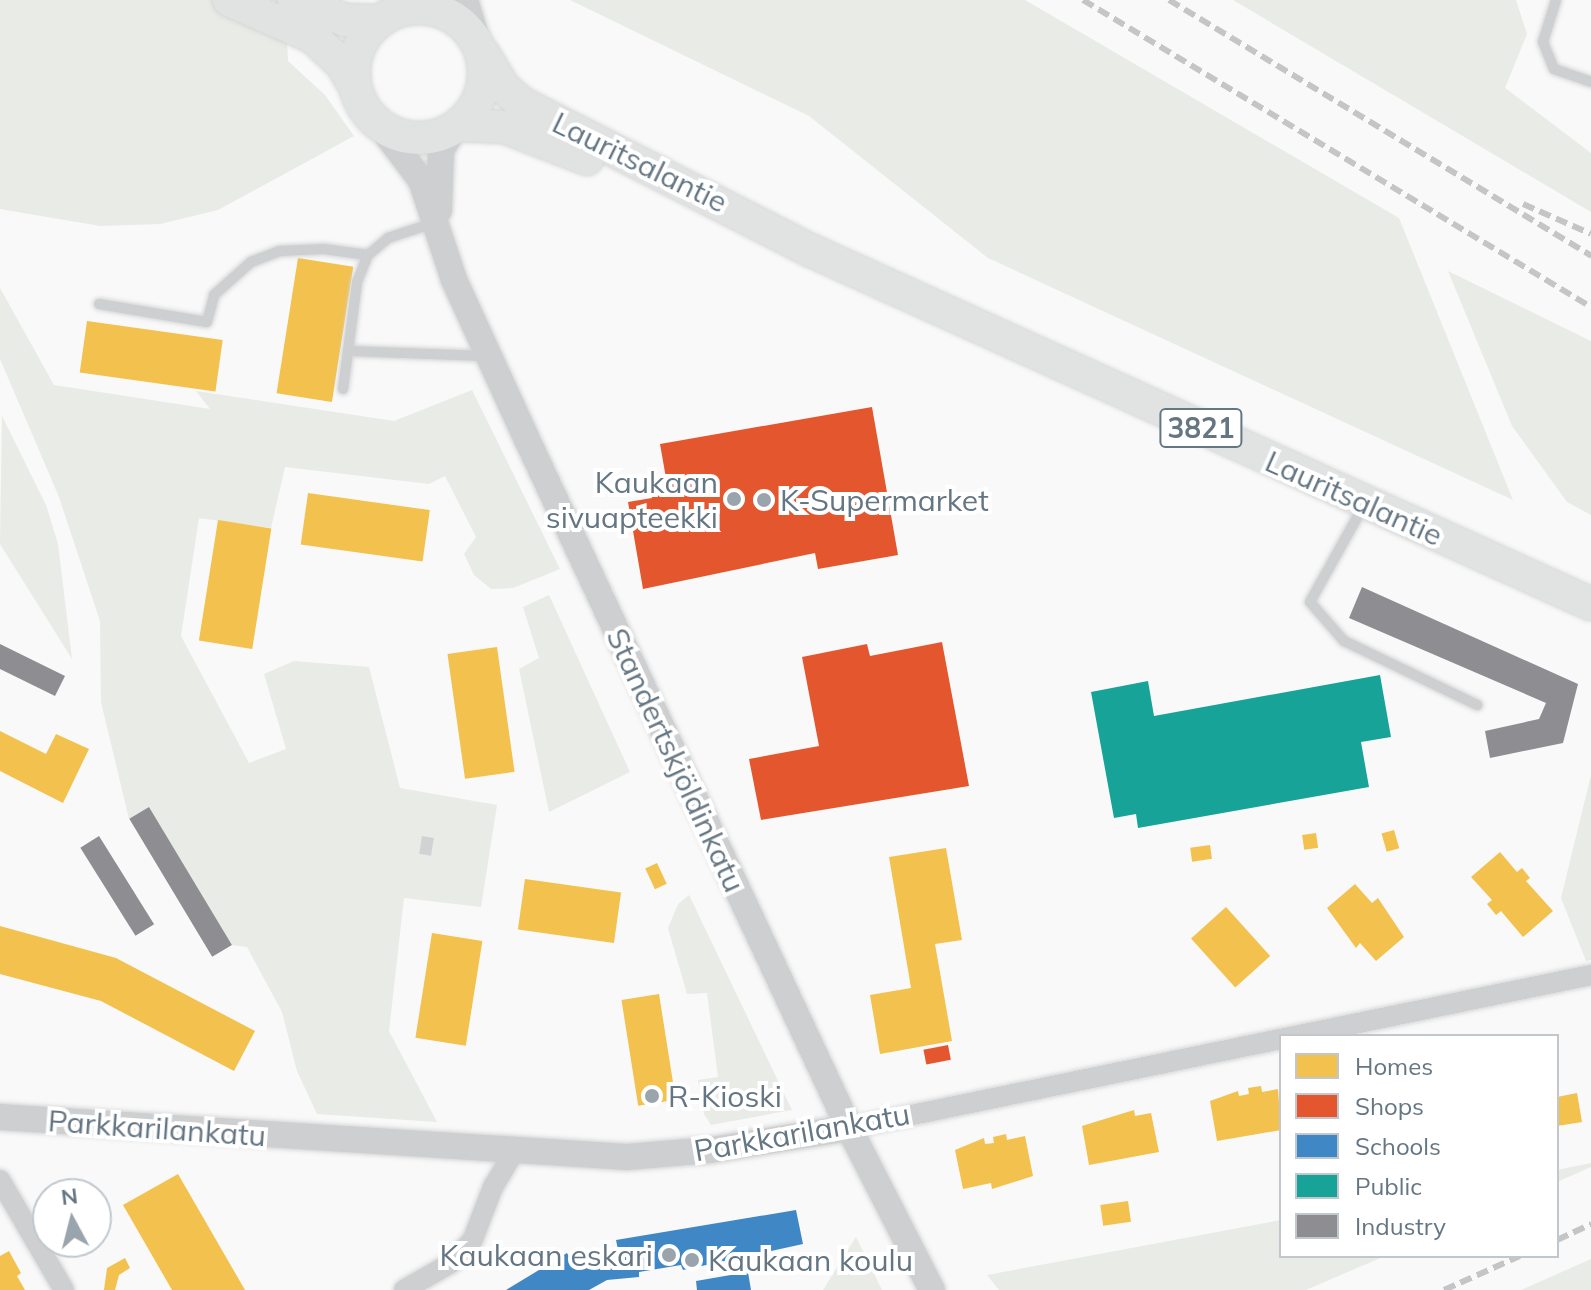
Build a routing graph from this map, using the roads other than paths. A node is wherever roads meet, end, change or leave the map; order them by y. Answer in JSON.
{"nodes":[{"id":1,"x":229,"y":0,"type":"edge"},
{"id":2,"x":294,"y":0,"type":"edge"},
{"id":3,"x":465,"y":0,"type":"edge"},
{"id":4,"x":1556,"y":0,"type":"edge"},
{"id":5,"x":389,"y":12,"type":"edge"},
{"id":6,"x":481,"y":49,"type":"junction"},
{"id":7,"x":1591,"y":82,"type":"edge"},
{"id":8,"x":354,"y":85,"type":"junction"},
{"id":9,"x":380,"y":126,"type":"junction"},
{"id":10,"x":457,"y":127,"type":"junction"},
{"id":11,"x":438,"y":222,"type":"junction"},
{"id":12,"x":812,"y":251,"type":"junction"},
{"id":13,"x":368,"y":255,"type":"junction"},
{"id":14,"x":99,"y":304,"type":"dead end"},
{"id":15,"x":348,"y":351,"type":"junction"},
{"id":16,"x":488,"y":356,"type":"junction"},
{"id":17,"x":343,"y":389,"type":"dead end"},
{"id":18,"x":1365,"y":503,"type":"junction"},
{"id":19,"x":1591,"y":604,"type":"edge"},
{"id":20,"x":1477,"y":705,"type":"dead end"},
{"id":21,"x":1591,"y":975,"type":"edge"},
{"id":22,"x":1305,"y":1034,"type":"edge"},
{"id":23,"x":1279,"y":1039,"type":"edge"},
{"id":24,"x":0,"y":1117,"type":"edge"},
{"id":25,"x":849,"y":1128,"type":"junction"},
{"id":26,"x":514,"y":1152,"type":"junction"},
{"id":27,"x":0,"y":1180,"type":"edge"},
{"id":28,"x":64,"y":1290,"type":"edge"},
{"id":29,"x":404,"y":1290,"type":"edge"},
{"id":30,"x":932,"y":1290,"type":"edge"}],
"edges":[{"from":1,"to":8,"type":"main road"},
{"from":2,"to":5,"type":"main road"},
{"from":3,"to":6,"type":"street"},
{"from":4,"to":7,"type":"lane"},
{"from":5,"to":6,"type":"main road"},
{"from":5,"to":8,"type":"main road"},
{"from":6,"to":10,"type":"main road"},
{"from":6,"to":12,"type":"main road","name":"Lauritsalantie","number":"3821"},
{"from":8,"to":9,"type":"main road"},
{"from":9,"to":10,"type":"main road"},
{"from":9,"to":11,"type":"street","name":"Standertskjöldinkatu"},
{"from":10,"to":11,"type":"street","name":"Standertskjöldinkatu"},
{"from":10,"to":12,"type":"main road","name":"Lauritsalantie","number":"3821"},
{"from":11,"to":13,"type":"lane"},
{"from":11,"to":16,"type":"street","name":"Standertskjöldinkatu"},
{"from":12,"to":18,"type":"main road","name":"Lauritsalantie","number":"3821"},
{"from":13,"to":14,"type":"lane"},
{"from":13,"to":15,"type":"lane"},
{"from":15,"to":16,"type":"lane"},
{"from":15,"to":17,"type":"lane"},
{"from":16,"to":25,"type":"street","name":"Standertskjöldinkatu"},
{"from":18,"to":19,"type":"main road","name":"Lauritsalantie","number":"3821"},
{"from":18,"to":20,"type":"lane"},
{"from":21,"to":22,"type":"street","name":"Parkkarilankatu"},
{"from":23,"to":25,"type":"street","name":"Parkkarilankatu"},
{"from":24,"to":26,"type":"street","name":"Parkkarilankatu"},
{"from":25,"to":26,"type":"street","name":"Parkkarilankatu"},
{"from":25,"to":30,"type":"street","name":"Standertskjöldinkatu"},
{"from":26,"to":29,"type":"street"},
{"from":27,"to":28,"type":"street"}]}
